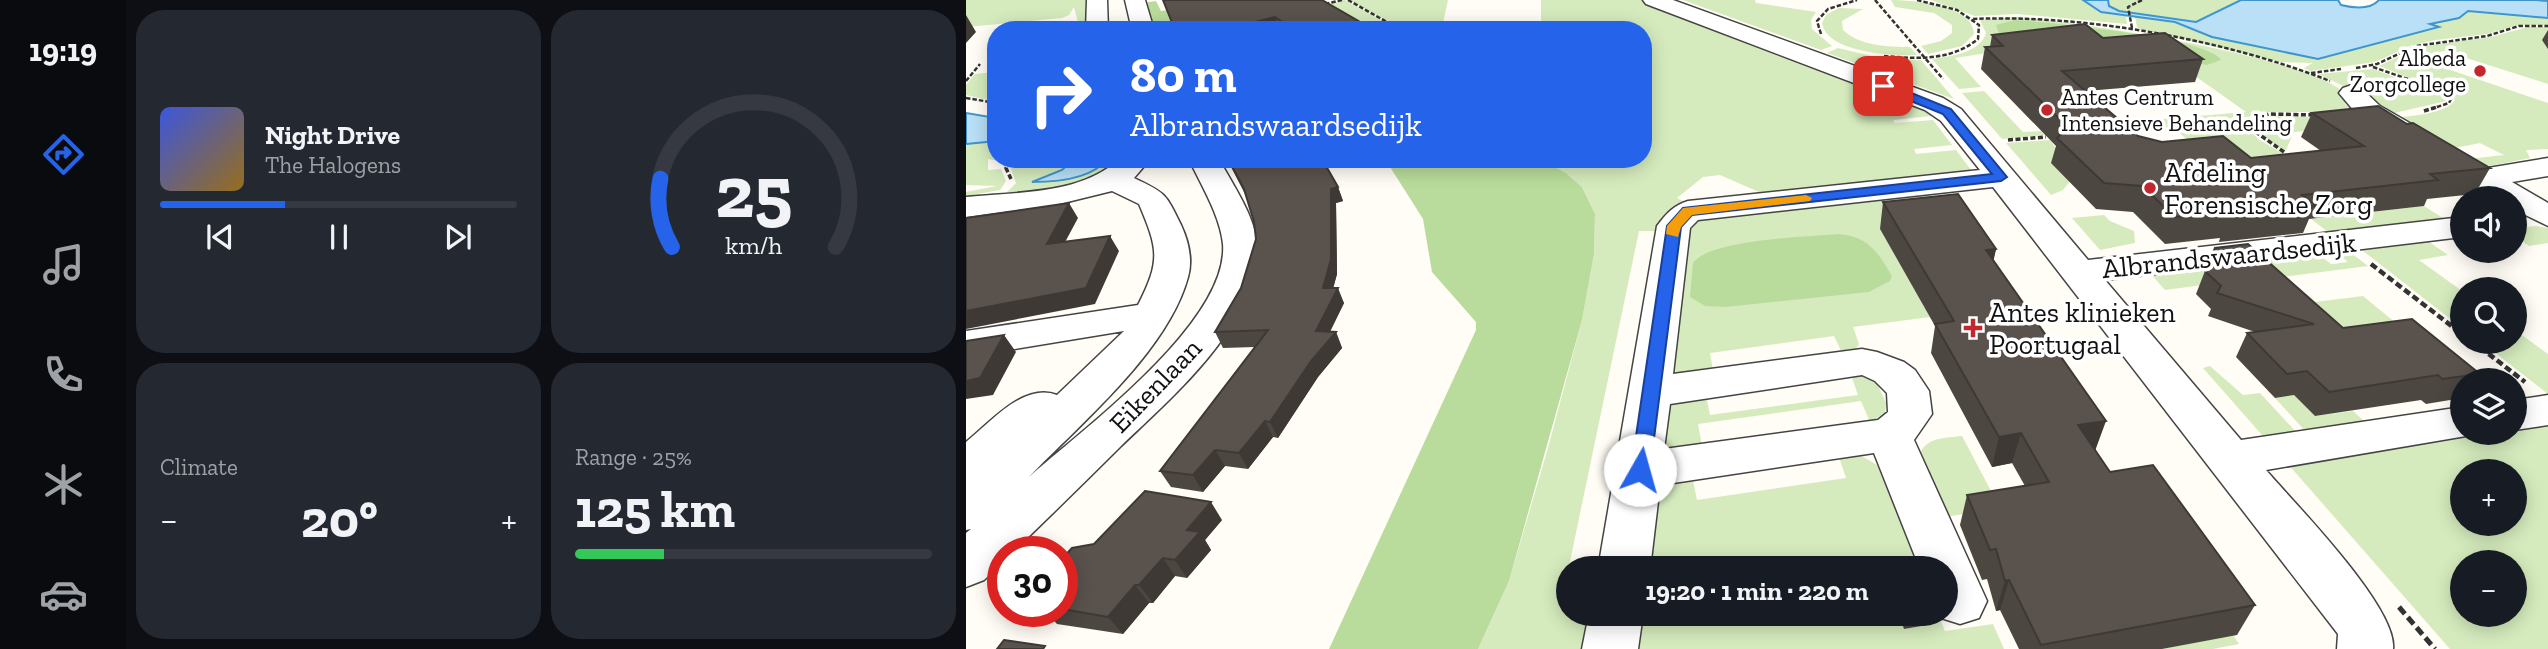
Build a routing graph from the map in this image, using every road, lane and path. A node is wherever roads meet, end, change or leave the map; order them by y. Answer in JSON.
{"nodes":[{"id":1,"x":1097,"y":0,"type":"edge"},
{"id":2,"x":1135,"y":0,"type":"edge"},
{"id":3,"x":1342,"y":0,"type":"edge"},
{"id":4,"x":1348,"y":0,"type":"edge"},
{"id":5,"x":1653,"y":0,"type":"edge"},
{"id":6,"x":1857,"y":0,"type":"edge"},
{"id":7,"x":1917,"y":0,"type":"edge"},
{"id":8,"x":2142,"y":0,"type":"edge"},
{"id":9,"x":1315,"y":7,"type":"edge"},
{"id":10,"x":1973,"y":19,"type":"junction"},
{"id":11,"x":1097,"y":21,"type":"edge"},
{"id":12,"x":1141,"y":21,"type":"edge"},
{"id":13,"x":1385,"y":21,"type":"edge"},
{"id":14,"x":2548,"y":26,"type":"edge"},
{"id":15,"x":2132,"y":29,"type":"junction"},
{"id":16,"x":1826,"y":39,"type":"dead end"},
{"id":17,"x":1876,"y":55,"type":"dead end"},
{"id":18,"x":979,"y":64,"type":"dead end"},
{"id":19,"x":2371,"y":66,"type":"junction"},
{"id":20,"x":2310,"y":73,"type":"junction"},
{"id":21,"x":966,"y":81,"type":"edge"},
{"id":22,"x":2359,"y":92,"type":"junction"},
{"id":23,"x":966,"y":98,"type":"edge"},
{"id":24,"x":987,"y":102,"type":"edge"},
{"id":25,"x":2046,"y":137,"type":"dead end"},
{"id":26,"x":2284,"y":152,"type":"edge"},
{"id":27,"x":1999,"y":159,"type":"junction"},
{"id":28,"x":2547,"y":167,"type":"edge"},
{"id":29,"x":1208,"y":168,"type":"edge"},
{"id":30,"x":1123,"y":169,"type":"edge"},
{"id":31,"x":2484,"y":178,"type":"junction"},
{"id":32,"x":966,"y":207,"type":"edge"},
{"id":33,"x":2537,"y":214,"type":"edge"},
{"id":34,"x":2450,"y":229,"type":"edge"},
{"id":35,"x":2343,"y":242,"type":"junction"},
{"id":36,"x":2079,"y":272,"type":"junction"},
{"id":37,"x":2450,"y":325,"type":"edge"},
{"id":38,"x":1146,"y":326,"type":"junction"},
{"id":39,"x":966,"y":344,"type":"edge"},
{"id":40,"x":2484,"y":354,"type":"edge"},
{"id":41,"x":1650,"y":392,"type":"junction"},
{"id":42,"x":2530,"y":403,"type":"edge"},
{"id":43,"x":2450,"y":425,"type":"edge"},
{"id":44,"x":1889,"y":435,"type":"junction"},
{"id":45,"x":2230,"y":459,"type":"junction"},
{"id":46,"x":966,"y":467,"type":"edge"},
{"id":47,"x":1640,"y":470,"type":"junction"},
{"id":48,"x":966,"y":511,"type":"edge"},
{"id":49,"x":1626,"y":556,"type":"edge"},
{"id":50,"x":966,"y":565,"type":"edge"},
{"id":51,"x":1960,"y":601,"type":"dead end"},
{"id":52,"x":1614,"y":626,"type":"edge"},
{"id":53,"x":1611,"y":649,"type":"edge"},
{"id":54,"x":2365,"y":649,"type":"edge"}],
"edges":[{"from":1,"to":11,"type":"street"},
{"from":2,"to":12,"type":"street"},
{"from":3,"to":9,"type":"path"},
{"from":4,"to":13,"type":"path"},
{"from":5,"to":27,"type":"street","name":"Albrandswaardsedijk"},
{"from":6,"to":16,"type":"path"},
{"from":7,"to":10,"type":"path"},
{"from":8,"to":15,"type":"path"},
{"from":10,"to":15,"type":"path"},
{"from":10,"to":17,"type":"path"},
{"from":14,"to":19,"type":"path"},
{"from":15,"to":20,"type":"path"},
{"from":18,"to":21,"type":"path"},
{"from":19,"to":22,"type":"path"},
{"from":19,"to":22,"type":"path"},
{"from":20,"to":22,"type":"path"},
{"from":20,"to":22,"type":"path"},
{"from":22,"to":26,"type":"path"},
{"from":22,"to":31,"type":"street"},
{"from":23,"to":24,"type":"path"},
{"from":25,"to":27,"type":"path"},
{"from":27,"to":36,"type":"street","name":"Albrandswaardsedijk"},
{"from":27,"to":41,"type":"street"},
{"from":28,"to":31,"type":"street"},
{"from":29,"to":50,"type":"street","name":"Eikenlaan"},
{"from":30,"to":32,"type":"street"},
{"from":30,"to":38,"type":"street"},
{"from":31,"to":33,"type":"street"},
{"from":34,"to":35,"type":"street","name":"Albrandswaardsedijk"},
{"from":35,"to":36,"type":"street","name":"Albrandswaardsedijk"},
{"from":35,"to":37,"type":"path"},
{"from":36,"to":45,"type":"street","name":"Albrandswaardsedijk"},
{"from":38,"to":39,"type":"street"},
{"from":38,"to":46,"type":"street"},
{"from":38,"to":48,"type":"street"},
{"from":40,"to":42,"type":"path"},
{"from":41,"to":44,"type":"street"},
{"from":41,"to":47,"type":"street"},
{"from":43,"to":45,"type":"street"},
{"from":44,"to":47,"type":"street"},
{"from":44,"to":51,"type":"street"},
{"from":45,"to":54,"type":"street","name":"Albrandswaardsedijk"},
{"from":47,"to":49,"type":"street"},
{"from":52,"to":53,"type":"street"}]}
